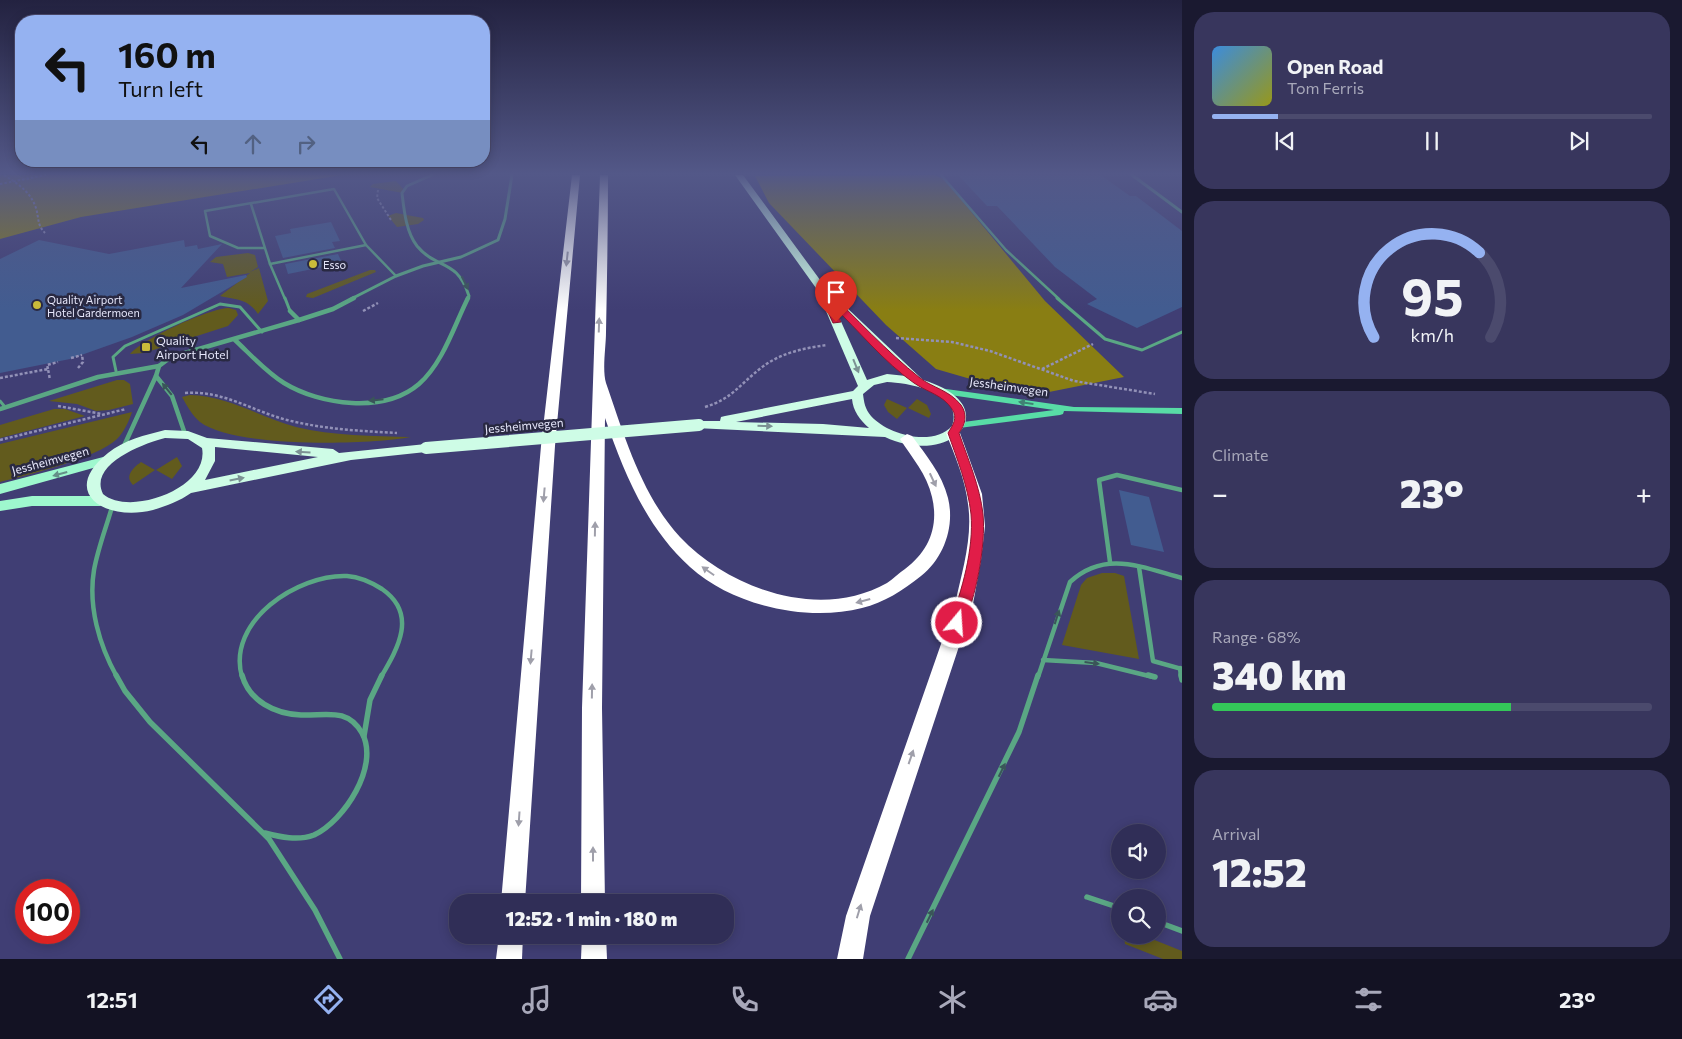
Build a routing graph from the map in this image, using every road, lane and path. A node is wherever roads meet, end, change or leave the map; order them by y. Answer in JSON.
{"nodes":[{"id":1,"x":37,"y":220,"type":"edge"},
{"id":2,"x":207,"y":220,"type":"edge"},
{"id":3,"x":256,"y":220,"type":"edge"},
{"id":4,"x":352,"y":220,"type":"edge"},
{"id":5,"x":408,"y":220,"type":"edge"},
{"id":6,"x":505,"y":220,"type":"edge"},
{"id":7,"x":571,"y":220,"type":"edge"},
{"id":8,"x":603,"y":220,"type":"edge"},
{"id":9,"x":771,"y":220,"type":"edge"},
{"id":10,"x":979,"y":220,"type":"edge"},
{"id":11,"x":45,"y":233,"type":"dead end"},
{"id":12,"x":366,"y":245,"type":"junction"},
{"id":13,"x":264,"y":248,"type":"junction"},
{"id":14,"x":442,"y":262,"type":"junction"},
{"id":15,"x":270,"y":264,"type":"junction"},
{"id":16,"x":396,"y":276,"type":"junction"},
{"id":17,"x":822,"y":290,"type":"junction"},
{"id":18,"x":290,"y":311,"type":"joint"},
{"id":19,"x":299,"y":320,"type":"junction"},
{"id":20,"x":262,"y":332,"type":"junction"},
{"id":21,"x":1182,"y":332,"type":"edge"},
{"id":22,"x":893,"y":338,"type":"dead end"},
{"id":23,"x":1105,"y":339,"type":"junction"},
{"id":24,"x":235,"y":340,"type":"junction"},
{"id":25,"x":830,"y":344,"type":"dead end"},
{"id":26,"x":82,"y":356,"type":"dead end"},
{"id":27,"x":71,"y":358,"type":"dead end"},
{"id":28,"x":58,"y":362,"type":"dead end"},
{"id":29,"x":158,"y":366,"type":"junction"},
{"id":30,"x":48,"y":369,"type":"junction"},
{"id":31,"x":1042,"y":369,"type":"junction"},
{"id":32,"x":116,"y":372,"type":"junction"},
{"id":33,"x":598,"y":374,"type":"junction"},
{"id":34,"x":156,"y":376,"type":"junction"},
{"id":35,"x":0,"y":378,"type":"edge"},
{"id":36,"x":919,"y":382,"type":"junction"},
{"id":37,"x":51,"y":383,"type":"dead end"},
{"id":38,"x":860,"y":390,"type":"junction"},
{"id":39,"x":939,"y":391,"type":"junction"},
{"id":40,"x":181,"y":394,"type":"dead end"},
{"id":41,"x":1162,"y":394,"type":"dead end"},
{"id":42,"x":0,"y":401,"type":"edge"},
{"id":43,"x":52,"y":405,"type":"dead end"},
{"id":44,"x":135,"y":407,"type":"dead end"},
{"id":45,"x":2,"y":408,"type":"edge"},
{"id":46,"x":697,"y":409,"type":"dead end"},
{"id":47,"x":1074,"y":410,"type":"junction"},
{"id":48,"x":1182,"y":412,"type":"edge"},
{"id":49,"x":111,"y":414,"type":"junction"},
{"id":50,"x":699,"y":425,"type":"junction"},
{"id":51,"x":956,"y":429,"type":"junction"},
{"id":52,"x":185,"y":434,"type":"junction"},
{"id":53,"x":402,"y":434,"type":"dead end"},
{"id":54,"x":889,"y":434,"type":"junction"},
{"id":55,"x":907,"y":439,"type":"junction"},
{"id":56,"x":0,"y":440,"type":"edge"},
{"id":57,"x":205,"y":442,"type":"junction"},
{"id":58,"x":123,"y":449,"type":"junction"},
{"id":59,"x":351,"y":455,"type":"junction"},
{"id":60,"x":107,"y":460,"type":"junction"},
{"id":61,"x":189,"y":488,"type":"junction"},
{"id":62,"x":0,"y":489,"type":"edge"},
{"id":63,"x":1182,"y":490,"type":"edge"},
{"id":64,"x":106,"y":504,"type":"junction"},
{"id":65,"x":0,"y":506,"type":"edge"},
{"id":66,"x":1110,"y":562,"type":"junction"},
{"id":67,"x":1139,"y":567,"type":"junction"},
{"id":68,"x":1182,"y":578,"type":"edge"},
{"id":69,"x":1043,"y":660,"type":"junction"},
{"id":70,"x":1181,"y":668,"type":"edge"},
{"id":71,"x":1155,"y":677,"type":"dead end"},
{"id":72,"x":1182,"y":680,"type":"edge"},
{"id":73,"x":364,"y":736,"type":"junction"},
{"id":74,"x":265,"y":833,"type":"junction"},
{"id":75,"x":514,"y":894,"type":"edge"},
{"id":76,"x":593,"y":894,"type":"edge"},
{"id":77,"x":1087,"y":897,"type":"dead end"},
{"id":78,"x":1111,"y":905,"type":"edge"},
{"id":79,"x":1166,"y":925,"type":"edge"},
{"id":80,"x":1182,"y":930,"type":"edge"},
{"id":81,"x":510,"y":944,"type":"edge"},
{"id":82,"x":594,"y":944,"type":"edge"},
{"id":83,"x":340,"y":959,"type":"edge"},
{"id":84,"x":509,"y":959,"type":"edge"},
{"id":85,"x":594,"y":959,"type":"edge"},
{"id":86,"x":850,"y":959,"type":"edge"},
{"id":87,"x":908,"y":959,"type":"edge"}],
"edges":[{"from":1,"to":11,"type":"path"},
{"from":2,"to":13,"type":"lane"},
{"from":3,"to":13,"type":"lane"},
{"from":4,"to":12,"type":"lane"},
{"from":5,"to":14,"type":"street"},
{"from":6,"to":14,"type":"street"},
{"from":7,"to":75,"type":"highway","one_way":true},
{"from":33,"to":8,"type":"highway","one_way":true},
{"from":9,"to":17,"type":"highway"},
{"from":10,"to":23,"type":"lane"},
{"from":12,"to":15,"type":"lane"},
{"from":12,"to":16,"type":"lane"},
{"from":13,"to":15,"type":"lane"},
{"from":14,"to":16,"type":"street"},
{"from":14,"to":24,"type":"street","one_way":true},
{"from":15,"to":18,"type":"lane"},
{"from":16,"to":19,"type":"street"},
{"from":17,"to":36,"type":"highway"},
{"from":17,"to":38,"type":"highway","one_way":true},
{"from":18,"to":19,"type":"street"},
{"from":19,"to":20,"type":"street"},
{"from":20,"to":24,"type":"street"},
{"from":20,"to":32,"type":"lane"},
{"from":21,"to":23,"type":"lane"},
{"from":22,"to":31,"type":"path"},
{"from":23,"to":31,"type":"path"},
{"from":24,"to":29,"type":"street"},
{"from":25,"to":46,"type":"path"},
{"from":26,"to":27,"type":"path"},
{"from":28,"to":30,"type":"path"},
{"from":29,"to":32,"type":"street"},
{"from":29,"to":34,"type":"street"},
{"from":30,"to":35,"type":"path"},
{"from":30,"to":37,"type":"path"},
{"from":31,"to":41,"type":"path"},
{"from":32,"to":45,"type":"street"},
{"from":55,"to":33,"type":"highway","one_way":true},
{"from":76,"to":33,"type":"highway","one_way":true},
{"from":52,"to":34,"type":"street","one_way":true},
{"from":34,"to":58,"type":"street"},
{"from":36,"to":38,"type":"highway"},
{"from":36,"to":39,"type":"highway"},
{"from":38,"to":50,"type":"highway","name":"Jessheimvegen"},
{"from":38,"to":54,"type":"highway"},
{"from":47,"to":39,"type":"main road","name":"Jessheimvegen","one_way":true},
{"from":39,"to":51,"type":"highway"},
{"from":40,"to":53,"type":"path"},
{"from":42,"to":45,"type":"lane"},
{"from":43,"to":49,"type":"path"},
{"from":44,"to":49,"type":"path"},
{"from":47,"to":48,"type":"main road","name":"Jessheimvegen"},
{"from":47,"to":51,"type":"main road","name":"Jessheimvegen"},
{"from":49,"to":56,"type":"path"},
{"from":50,"to":54,"type":"highway","name":"Jessheimvegen","one_way":true},
{"from":50,"to":59,"type":"highway","name":"Jessheimvegen","bridge":true},
{"from":51,"to":55,"type":"highway"},
{"from":86,"to":51,"type":"highway","one_way":true},
{"from":52,"to":57,"type":"highway","name":"Jessheimvegen"},
{"from":52,"to":58,"type":"highway"},
{"from":54,"to":55,"type":"highway"},
{"from":59,"to":57,"type":"highway","name":"Jessheimvegen","one_way":true},
{"from":57,"to":61,"type":"highway"},
{"from":58,"to":60,"type":"highway"},
{"from":61,"to":59,"type":"highway","name":"Jessheimvegen","one_way":true},
{"from":60,"to":62,"type":"main road","name":"Jessheimvegen","one_way":true},
{"from":60,"to":64,"type":"highway"},
{"from":61,"to":64,"type":"highway"},
{"from":63,"to":66,"type":"lane"},
{"from":64,"to":65,"type":"main road"},
{"from":64,"to":74,"type":"lane"},
{"from":66,"to":67,"type":"lane"},
{"from":69,"to":66,"type":"lane","one_way":true},
{"from":67,"to":68,"type":"lane"},
{"from":67,"to":70,"type":"lane"},
{"from":69,"to":71,"type":"lane","one_way":true},
{"from":87,"to":69,"type":"lane","one_way":true},
{"from":70,"to":72,"type":"lane"},
{"from":73,"to":73,"type":"lane"},
{"from":73,"to":74,"type":"lane"},
{"from":74,"to":83,"type":"lane"},
{"from":77,"to":78,"type":"lane"},
{"from":79,"to":80,"type":"lane"},
{"from":81,"to":84,"type":"highway"},
{"from":82,"to":85,"type":"highway"}]}
